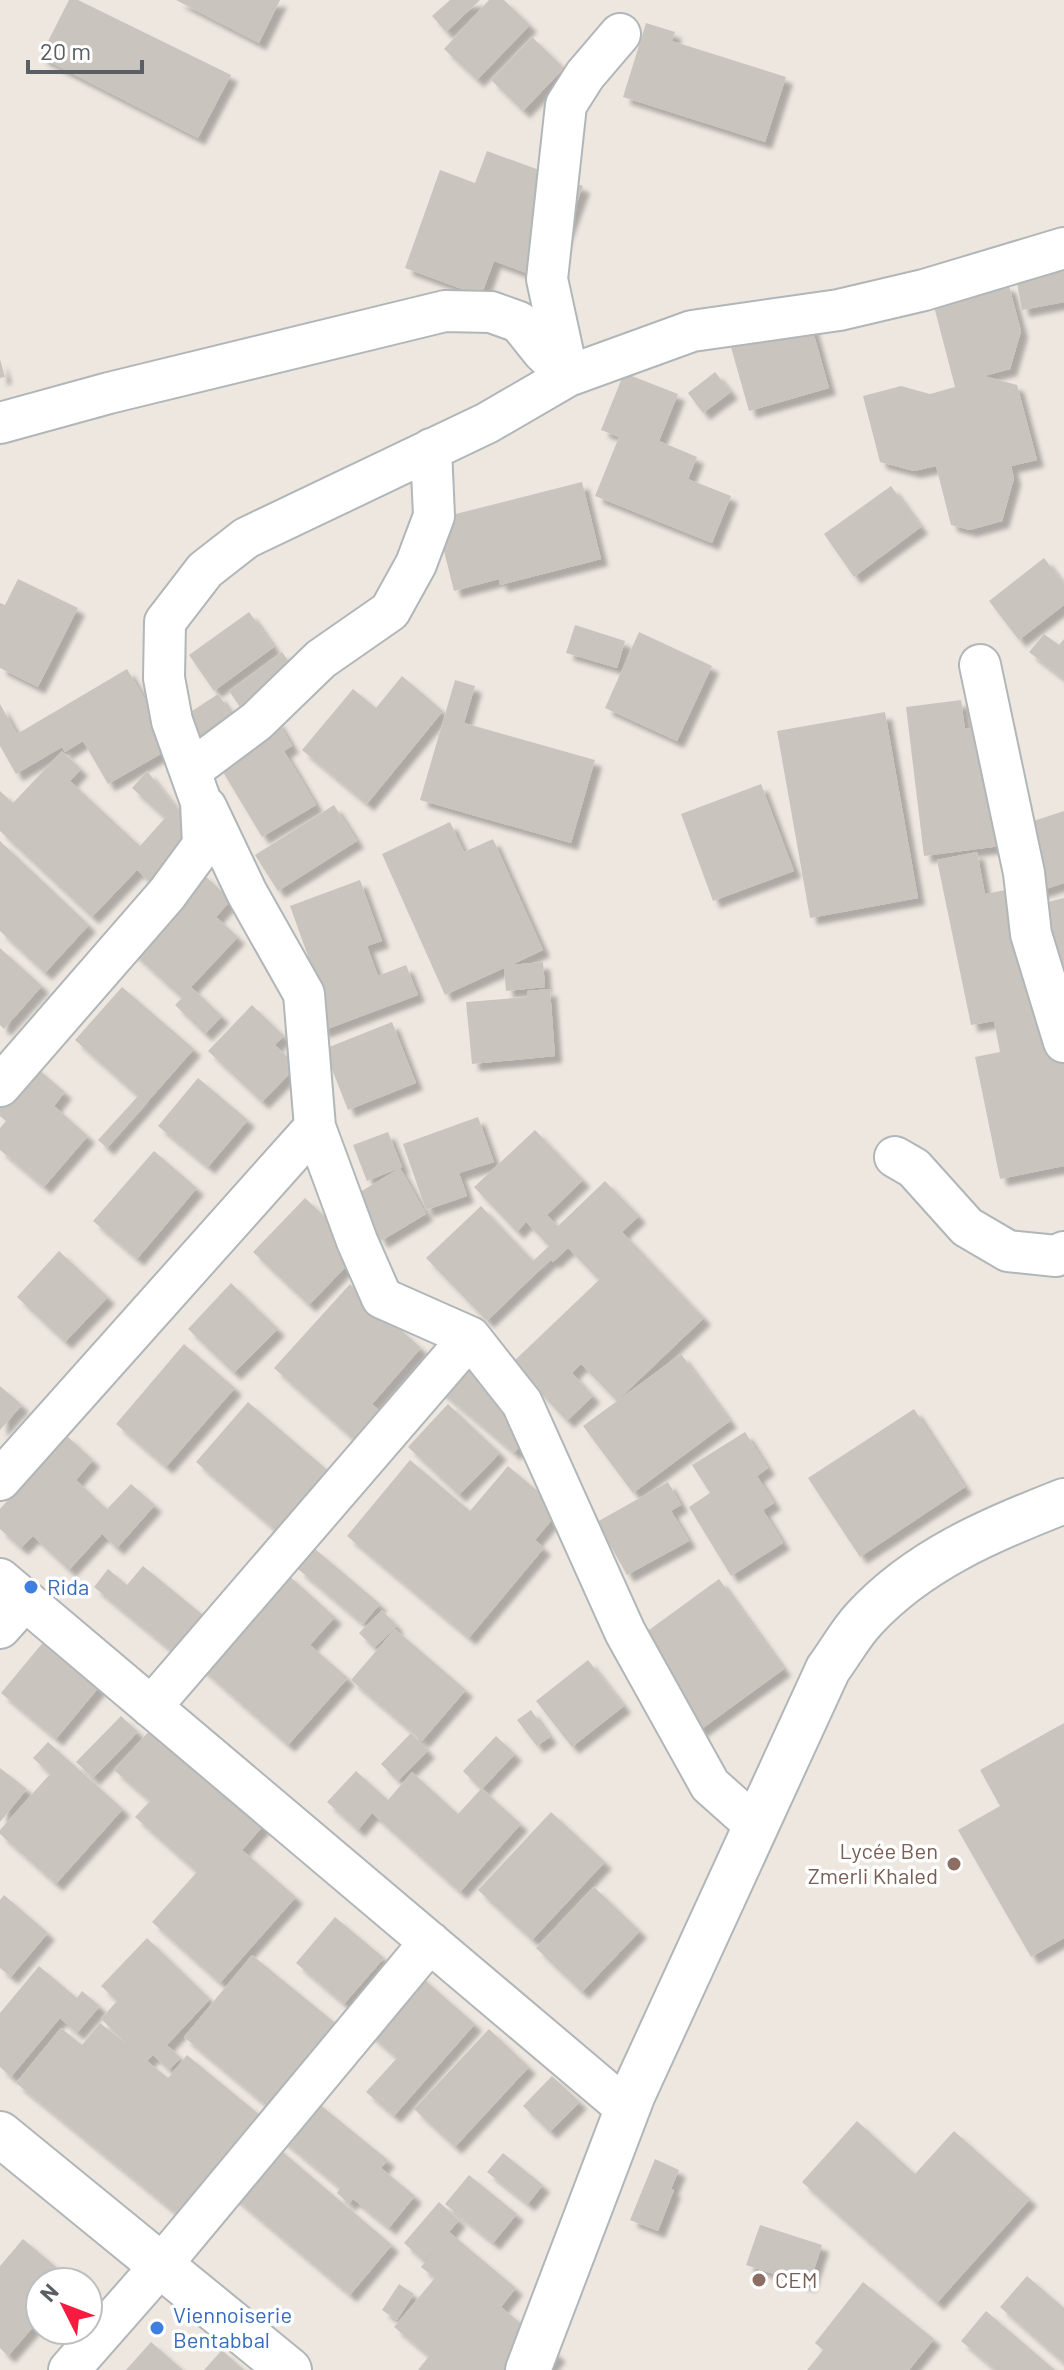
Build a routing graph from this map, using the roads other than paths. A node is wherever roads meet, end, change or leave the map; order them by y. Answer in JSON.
{"nodes":[{"id":1,"x":620,"y":34,"type":"dead end"},
{"id":2,"x":1064,"y":248,"type":"edge"},
{"id":3,"x":568,"y":376,"type":"junction"},
{"id":4,"x":0,"y":423,"type":"edge"},
{"id":5,"x":431,"y":449,"type":"junction"},
{"id":6,"x":980,"y":665,"type":"dead end"},
{"id":7,"x":192,"y":777,"type":"junction"},
{"id":8,"x":1064,"y":1042,"type":"edge"},
{"id":9,"x":0,"y":1086,"type":"edge"},
{"id":10,"x":315,"y":1127,"type":"junction"},
{"id":11,"x":895,"y":1157,"type":"dead end"},
{"id":12,"x":1064,"y":1252,"type":"edge"},
{"id":13,"x":470,"y":1337,"type":"junction"},
{"id":14,"x":0,"y":1480,"type":"edge"},
{"id":15,"x":1064,"y":1501,"type":"edge"},
{"id":16,"x":8,"y":1602,"type":"edge"},
{"id":17,"x":151,"y":1707,"type":"junction"},
{"id":18,"x":756,"y":1826,"type":"junction"},
{"id":19,"x":430,"y":1942,"type":"junction"},
{"id":20,"x":627,"y":2109,"type":"junction"},
{"id":21,"x":0,"y":2134,"type":"edge"},
{"id":22,"x":162,"y":2264,"type":"junction"},
{"id":23,"x":69,"y":2370,"type":"edge"},
{"id":24,"x":289,"y":2370,"type":"edge"},
{"id":25,"x":528,"y":2370,"type":"edge"}],
"edges":[{"from":1,"to":3,"type":"street"},
{"from":2,"to":3,"type":"street"},
{"from":3,"to":4,"type":"street"},
{"from":3,"to":5,"type":"street"},
{"from":5,"to":7,"type":"street"},
{"from":5,"to":7,"type":"street"},
{"from":6,"to":8,"type":"street"},
{"from":7,"to":9,"type":"street"},
{"from":7,"to":10,"type":"street"},
{"from":10,"to":13,"type":"street"},
{"from":10,"to":14,"type":"street"},
{"from":11,"to":12,"type":"street"},
{"from":13,"to":17,"type":"street"},
{"from":13,"to":18,"type":"street"},
{"from":15,"to":18,"type":"street"},
{"from":16,"to":17,"type":"street"},
{"from":17,"to":19,"type":"street"},
{"from":18,"to":20,"type":"street"},
{"from":19,"to":20,"type":"street"},
{"from":19,"to":22,"type":"street"},
{"from":20,"to":25,"type":"street"},
{"from":21,"to":22,"type":"street"},
{"from":22,"to":23,"type":"street"},
{"from":22,"to":24,"type":"street"}]}
